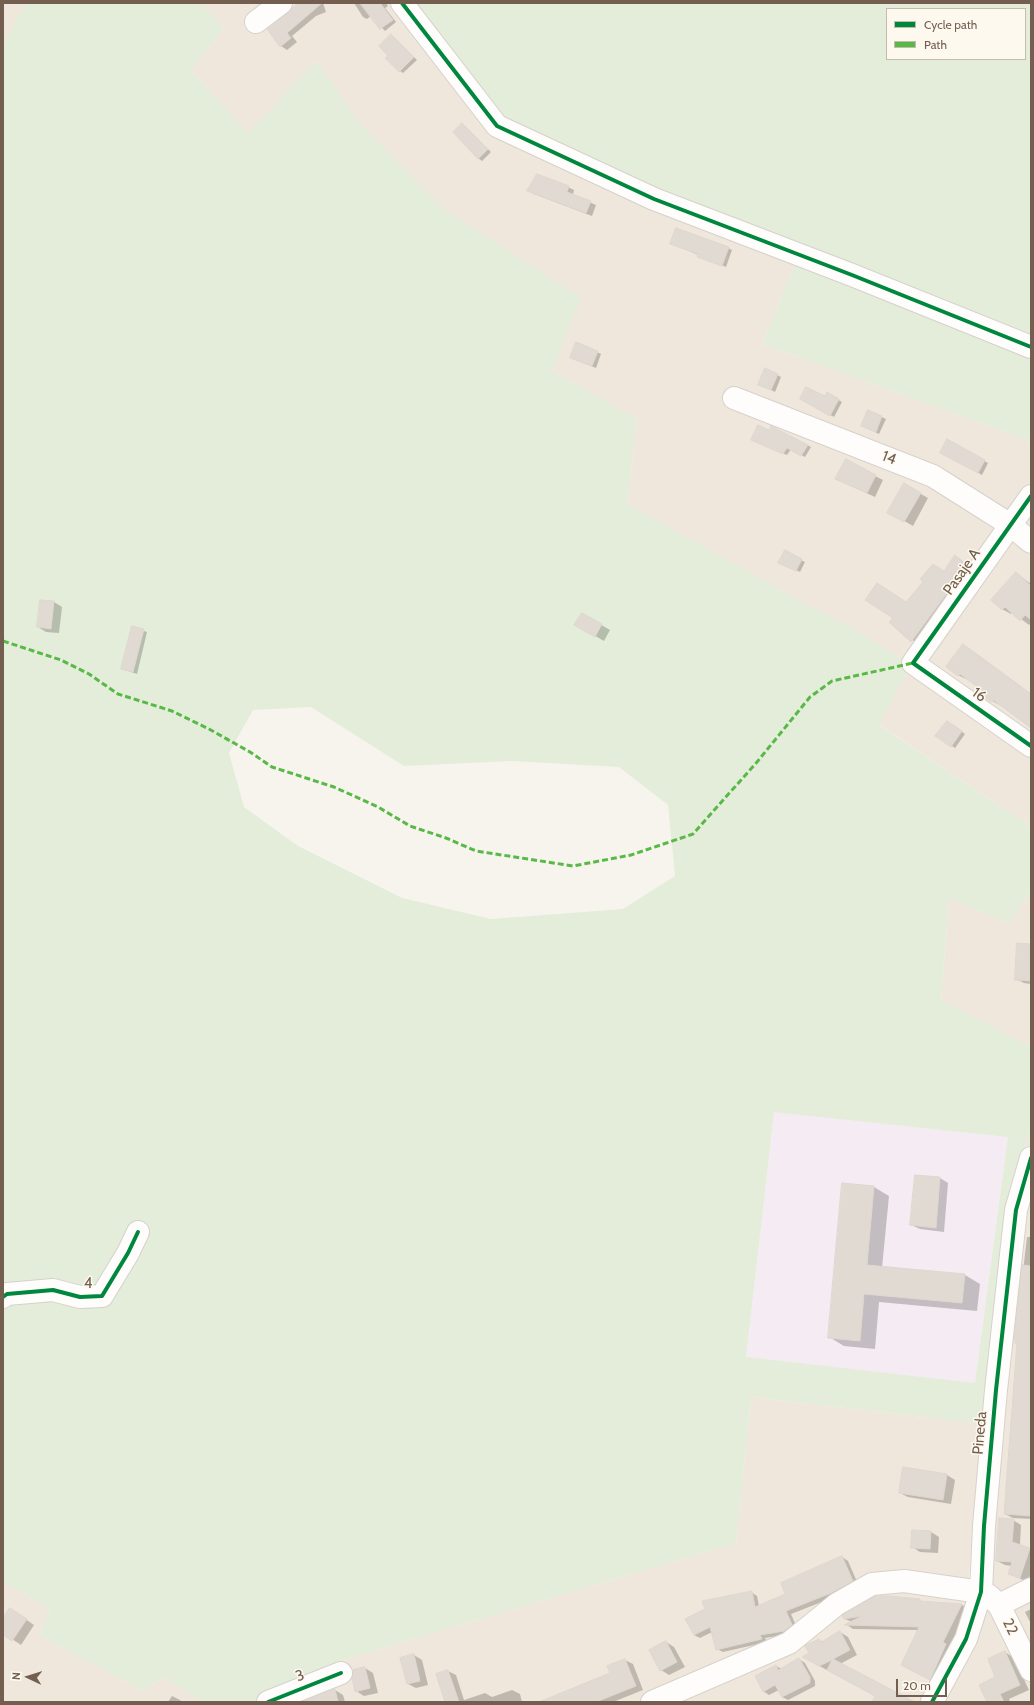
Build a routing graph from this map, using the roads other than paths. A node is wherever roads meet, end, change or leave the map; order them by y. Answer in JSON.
{"nodes":[{"id":1,"x":281,"y":3,"type":"edge"},
{"id":2,"x":402,"y":3,"type":"edge"},
{"id":3,"x":256,"y":22,"type":"dead end"},
{"id":4,"x":1031,"y":347,"type":"edge"},
{"id":5,"x":734,"y":398,"type":"dead end"},
{"id":6,"x":1031,"y":496,"type":"edge"},
{"id":7,"x":1009,"y":524,"type":"junction"},
{"id":8,"x":1031,"y":542,"type":"edge"},
{"id":9,"x":913,"y":663,"type":"joint"},
{"id":10,"x":1031,"y":746,"type":"edge"},
{"id":11,"x":1031,"y":1158,"type":"edge"},
{"id":12,"x":138,"y":1232,"type":"dead end"},
{"id":13,"x":3,"y":1297,"type":"edge"},
{"id":14,"x":1031,"y":1589,"type":"edge"},
{"id":15,"x":981,"y":1592,"type":"junction"},
{"id":16,"x":999,"y":1605,"type":"junction"},
{"id":17,"x":1031,"y":1670,"type":"edge"},
{"id":18,"x":341,"y":1673,"type":"dead end"},
{"id":19,"x":268,"y":1702,"type":"edge"},
{"id":20,"x":652,"y":1702,"type":"edge"},
{"id":21,"x":932,"y":1702,"type":"edge"}],
"edges":[{"from":1,"to":3,"type":"street"},
{"from":2,"to":4,"type":"street"},
{"from":5,"to":7,"type":"street","name":"14"},
{"from":6,"to":7,"type":"street","name":"Pasaje A"},
{"from":7,"to":8,"type":"street","name":"14"},
{"from":7,"to":9,"type":"street","name":"Pasaje A"},
{"from":9,"to":10,"type":"street","name":"16"},
{"from":11,"to":15,"type":"street","name":"Pineda"},
{"from":12,"to":13,"type":"street","name":"4"},
{"from":14,"to":16,"type":"street"},
{"from":15,"to":16,"type":"street","name":"22"},
{"from":15,"to":20,"type":"street"},
{"from":15,"to":21,"type":"street","name":"Pineda"},
{"from":16,"to":17,"type":"street","name":"22"},
{"from":18,"to":19,"type":"street","name":"3"}]}
